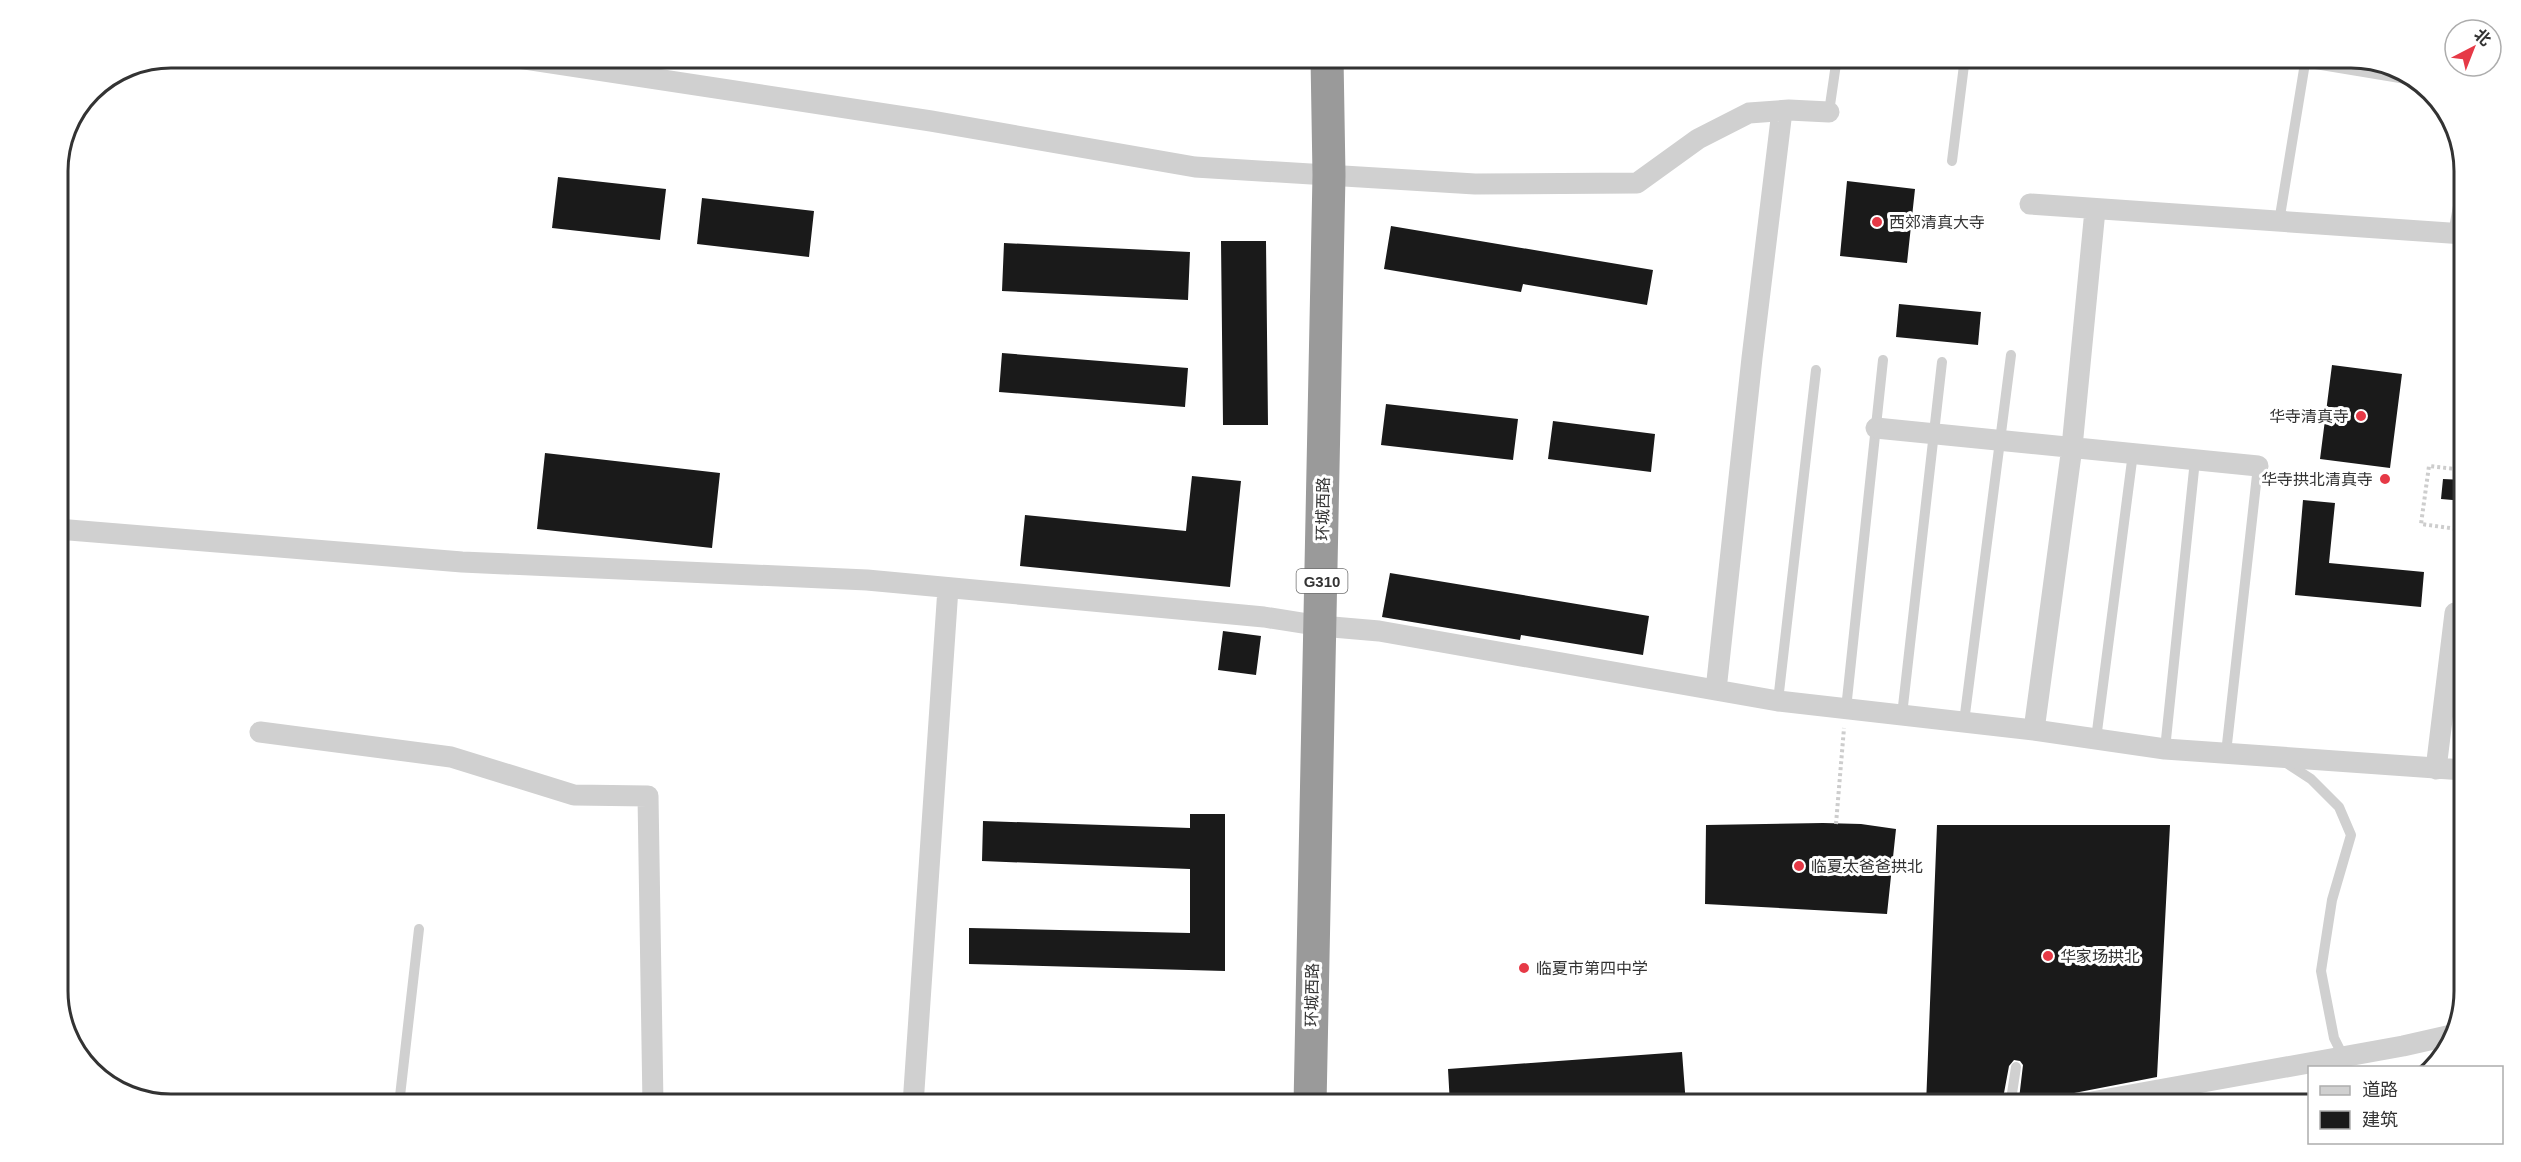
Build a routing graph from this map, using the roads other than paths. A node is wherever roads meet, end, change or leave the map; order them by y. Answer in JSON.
{"nodes":[{"id":1,"x":584,"y":68,"type":"edge"},
{"id":2,"x":1327,"y":68,"type":"edge"},
{"id":3,"x":1835,"y":68,"type":"edge"},
{"id":4,"x":1964,"y":68,"type":"edge"},
{"id":5,"x":2304,"y":68,"type":"edge"},
{"id":6,"x":2348,"y":68,"type":"edge"},
{"id":7,"x":2392,"y":76,"type":"edge"},
{"id":8,"x":1782,"y":111,"type":"junction"},
{"id":9,"x":1829,"y":112,"type":"joint"},
{"id":10,"x":1952,"y":161,"type":"dead end"},
{"id":11,"x":1329,"y":175,"type":"junction"},
{"id":12,"x":2030,"y":204,"type":"dead end"},
{"id":13,"x":2095,"y":210,"type":"junction"},
{"id":14,"x":2279,"y":222,"type":"junction"},
{"id":15,"x":2453,"y":234,"type":"edge"},
{"id":16,"x":2011,"y":356,"type":"dead end"},
{"id":17,"x":1882,"y":360,"type":"dead end"},
{"id":18,"x":1942,"y":362,"type":"dead end"},
{"id":19,"x":1816,"y":370,"type":"dead end"},
{"id":20,"x":1876,"y":428,"type":"junction"},
{"id":21,"x":1934,"y":433,"type":"junction"},
{"id":22,"x":2000,"y":440,"type":"junction"},
{"id":23,"x":2072,"y":447,"type":"junction"},
{"id":24,"x":2133,"y":453,"type":"junction"},
{"id":25,"x":2195,"y":460,"type":"junction"},
{"id":26,"x":2258,"y":466,"type":"joint"},
{"id":27,"x":68,"y":529,"type":"edge"},
{"id":28,"x":948,"y":588,"type":"junction"},
{"id":29,"x":2454,"y":625,"type":"edge"},
{"id":30,"x":1321,"y":626,"type":"junction"},
{"id":31,"x":1716,"y":690,"type":"junction"},
{"id":32,"x":1778,"y":700,"type":"junction"},
{"id":33,"x":1846,"y":709,"type":"junction"},
{"id":34,"x":1902,"y":715,"type":"junction"},
{"id":35,"x":1964,"y":722,"type":"junction"},
{"id":36,"x":2034,"y":730,"type":"junction"},
{"id":37,"x":260,"y":732,"type":"dead end"},
{"id":38,"x":2096,"y":739,"type":"junction"},
{"id":39,"x":2165,"y":749,"type":"junction"},
{"id":40,"x":2226,"y":753,"type":"junction"},
{"id":41,"x":2277,"y":757,"type":"junction"},
{"id":42,"x":2436,"y":769,"type":"junction"},
{"id":43,"x":2454,"y":770,"type":"edge"},
{"id":44,"x":419,"y":929,"type":"dead end"},
{"id":45,"x":2443,"y":1036,"type":"edge"},
{"id":46,"x":2343,"y":1056,"type":"junction"},
{"id":47,"x":2016,"y":1066,"type":"dead end"},
{"id":48,"x":400,"y":1094,"type":"edge"},
{"id":49,"x":653,"y":1094,"type":"edge"},
{"id":50,"x":914,"y":1094,"type":"edge"},
{"id":51,"x":1310,"y":1094,"type":"edge"},
{"id":52,"x":2012,"y":1094,"type":"edge"},
{"id":53,"x":2135,"y":1094,"type":"edge"}],
"edges":[{"from":1,"to":11,"type":"street"},
{"from":2,"to":11,"type":"highway","name":"环城西路","number":"G310"},
{"from":3,"to":9,"type":"lane"},
{"from":4,"to":10,"type":"lane"},
{"from":5,"to":14,"type":"lane"},
{"from":6,"to":7,"type":"lane"},
{"from":8,"to":9,"type":"street"},
{"from":8,"to":11,"type":"street"},
{"from":8,"to":31,"type":"street"},
{"from":11,"to":30,"type":"highway","name":"环城西路","number":"G310"},
{"from":12,"to":13,"type":"street"},
{"from":13,"to":14,"type":"street"},
{"from":13,"to":23,"type":"street"},
{"from":14,"to":15,"type":"street"},
{"from":16,"to":22,"type":"lane"},
{"from":17,"to":20,"type":"lane"},
{"from":18,"to":21,"type":"lane"},
{"from":19,"to":32,"type":"lane"},
{"from":20,"to":21,"type":"street"},
{"from":20,"to":33,"type":"lane"},
{"from":21,"to":22,"type":"street"},
{"from":21,"to":34,"type":"lane"},
{"from":22,"to":23,"type":"street"},
{"from":22,"to":35,"type":"lane"},
{"from":23,"to":24,"type":"street"},
{"from":23,"to":36,"type":"street"},
{"from":24,"to":25,"type":"street"},
{"from":24,"to":38,"type":"lane"},
{"from":25,"to":26,"type":"street"},
{"from":25,"to":39,"type":"lane"},
{"from":26,"to":40,"type":"lane"},
{"from":27,"to":28,"type":"street"},
{"from":28,"to":30,"type":"street"},
{"from":28,"to":50,"type":"street"},
{"from":29,"to":42,"type":"street"},
{"from":30,"to":31,"type":"street"},
{"from":30,"to":51,"type":"highway","name":"环城西路","number":"G310"},
{"from":31,"to":32,"type":"street"},
{"from":32,"to":33,"type":"street"},
{"from":33,"to":34,"type":"street"},
{"from":34,"to":35,"type":"street"},
{"from":35,"to":36,"type":"street"},
{"from":36,"to":38,"type":"street"},
{"from":37,"to":49,"type":"street"},
{"from":38,"to":39,"type":"street"},
{"from":39,"to":40,"type":"street"},
{"from":40,"to":41,"type":"street"},
{"from":41,"to":42,"type":"street"},
{"from":41,"to":46,"type":"lane"},
{"from":42,"to":43,"type":"street"},
{"from":44,"to":48,"type":"lane"},
{"from":45,"to":46,"type":"street"},
{"from":46,"to":53,"type":"street"},
{"from":47,"to":52,"type":"lane"}]}
